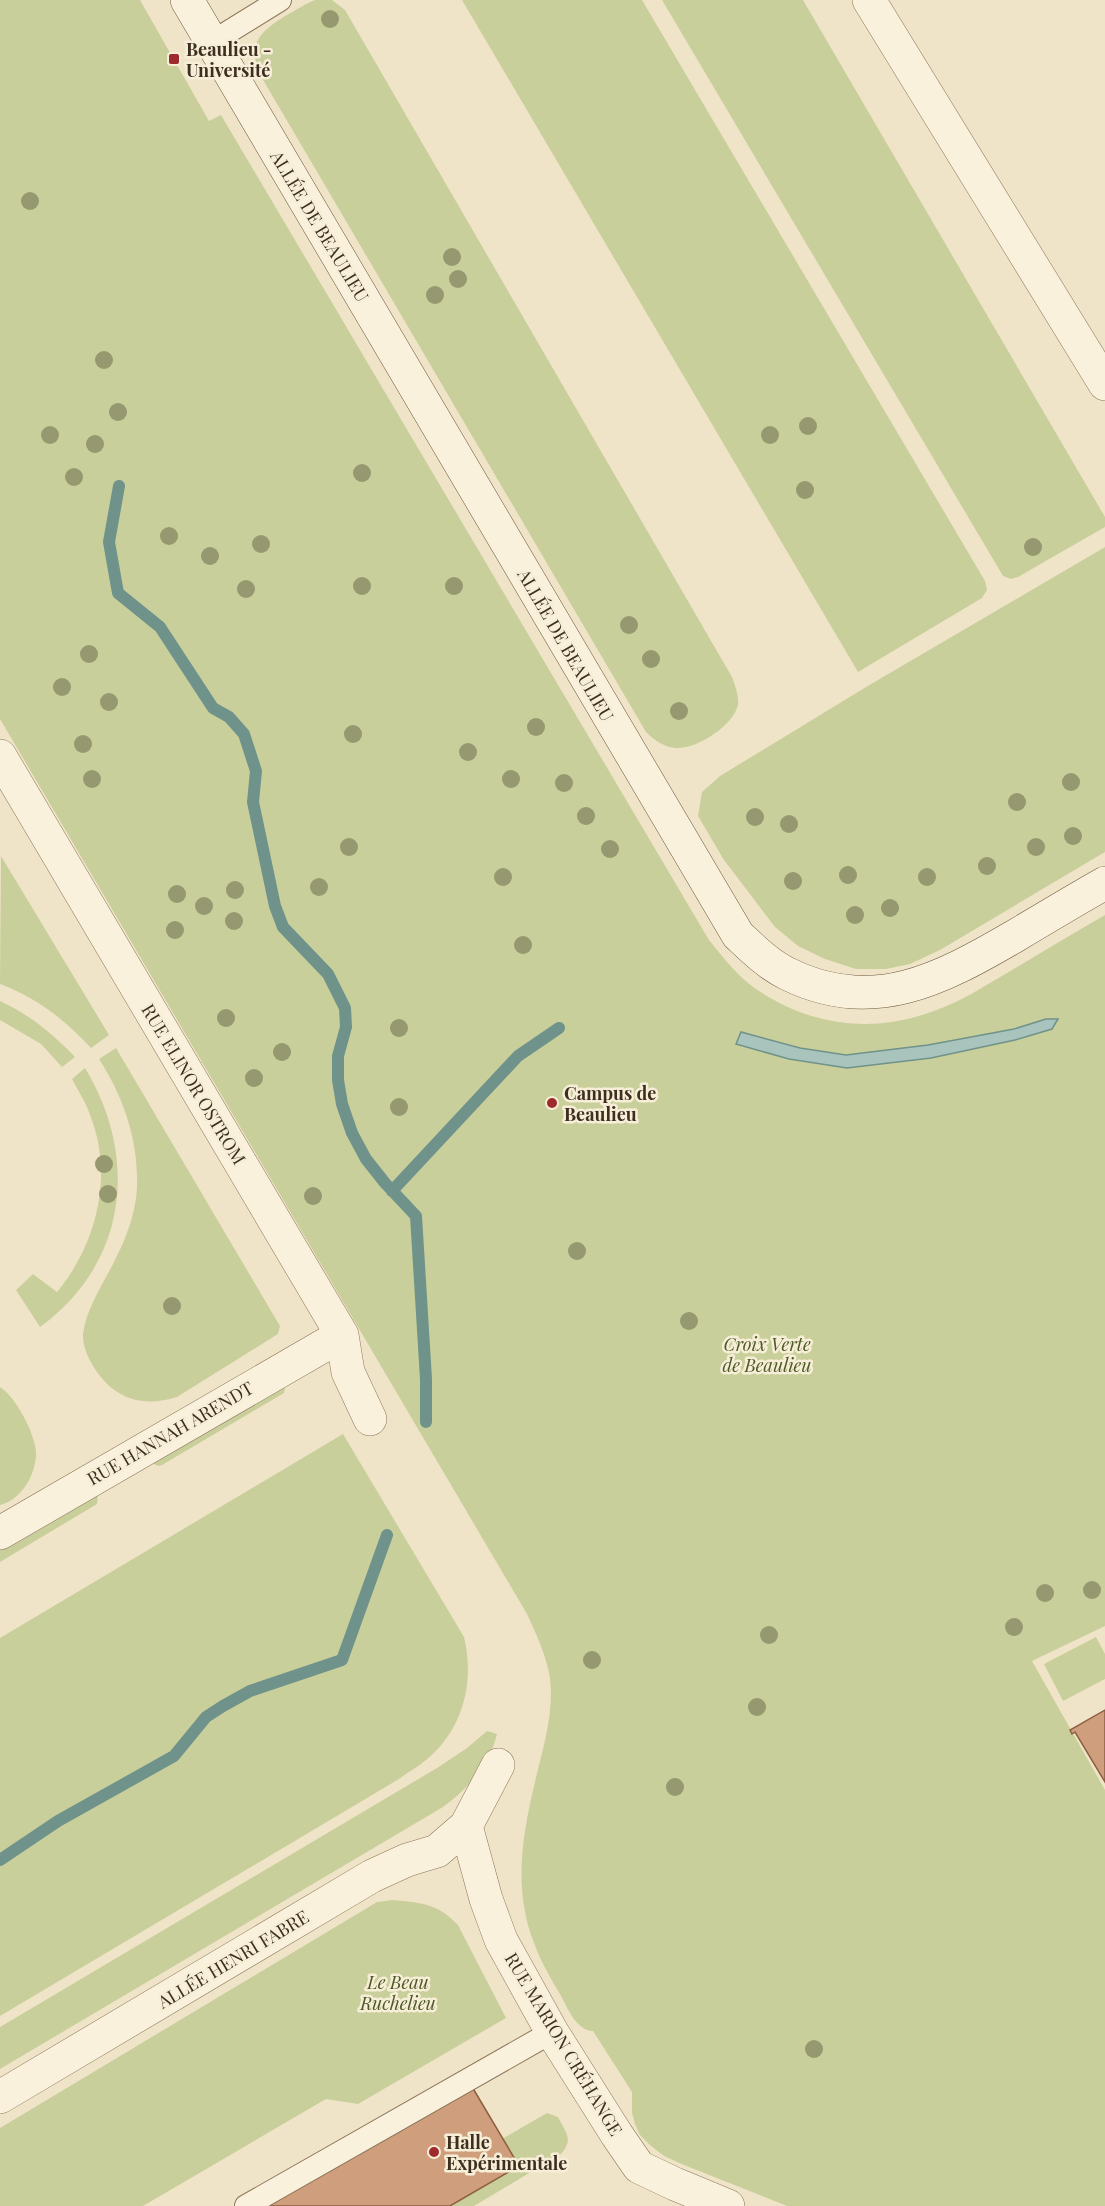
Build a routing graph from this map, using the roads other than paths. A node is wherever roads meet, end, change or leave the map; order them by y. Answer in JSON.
{"nodes":[{"id":1,"x":187,"y":0,"type":"edge"},
{"id":2,"x":280,"y":0,"type":"edge"},
{"id":3,"x":869,"y":0,"type":"edge"},
{"id":4,"x":212,"y":42,"type":"junction"},
{"id":5,"x":1105,"y":384,"type":"edge"},
{"id":6,"x":0,"y":756,"type":"edge"},
{"id":7,"x":1105,"y":883,"type":"edge"},
{"id":8,"x":342,"y":1335,"type":"junction"},
{"id":9,"x":370,"y":1419,"type":"dead end"},
{"id":10,"x":0,"y":1533,"type":"edge"},
{"id":11,"x":498,"y":1765,"type":"dead end"},
{"id":12,"x":466,"y":1826,"type":"junction"},
{"id":13,"x":552,"y":2032,"type":"junction"},
{"id":14,"x":0,"y":2097,"type":"edge"},
{"id":15,"x":246,"y":2206,"type":"edge"},
{"id":16,"x":728,"y":2206,"type":"edge"}],
"edges":[{"from":1,"to":4,"type":"street","name":"ALLÉE DE BEAULIEU"},
{"from":2,"to":4,"type":"lane"},
{"from":3,"to":5,"type":"street"},
{"from":4,"to":7,"type":"street","name":"ALLÉE DE BEAULIEU"},
{"from":6,"to":8,"type":"street","name":"RUE ELINOR OSTROM"},
{"from":8,"to":9,"type":"street","name":"RUE ELINOR OSTROM"},
{"from":8,"to":10,"type":"street","name":"RUE HANNAH ARENDT"},
{"from":11,"to":12,"type":"street"},
{"from":12,"to":13,"type":"street","name":"RUE MARION CRÉHANGE"},
{"from":12,"to":14,"type":"street","name":"ALLÉE HENRI FABRE"},
{"from":13,"to":15,"type":"lane"},
{"from":13,"to":16,"type":"street","name":"RUE MARION CRÉHANGE"}]}
